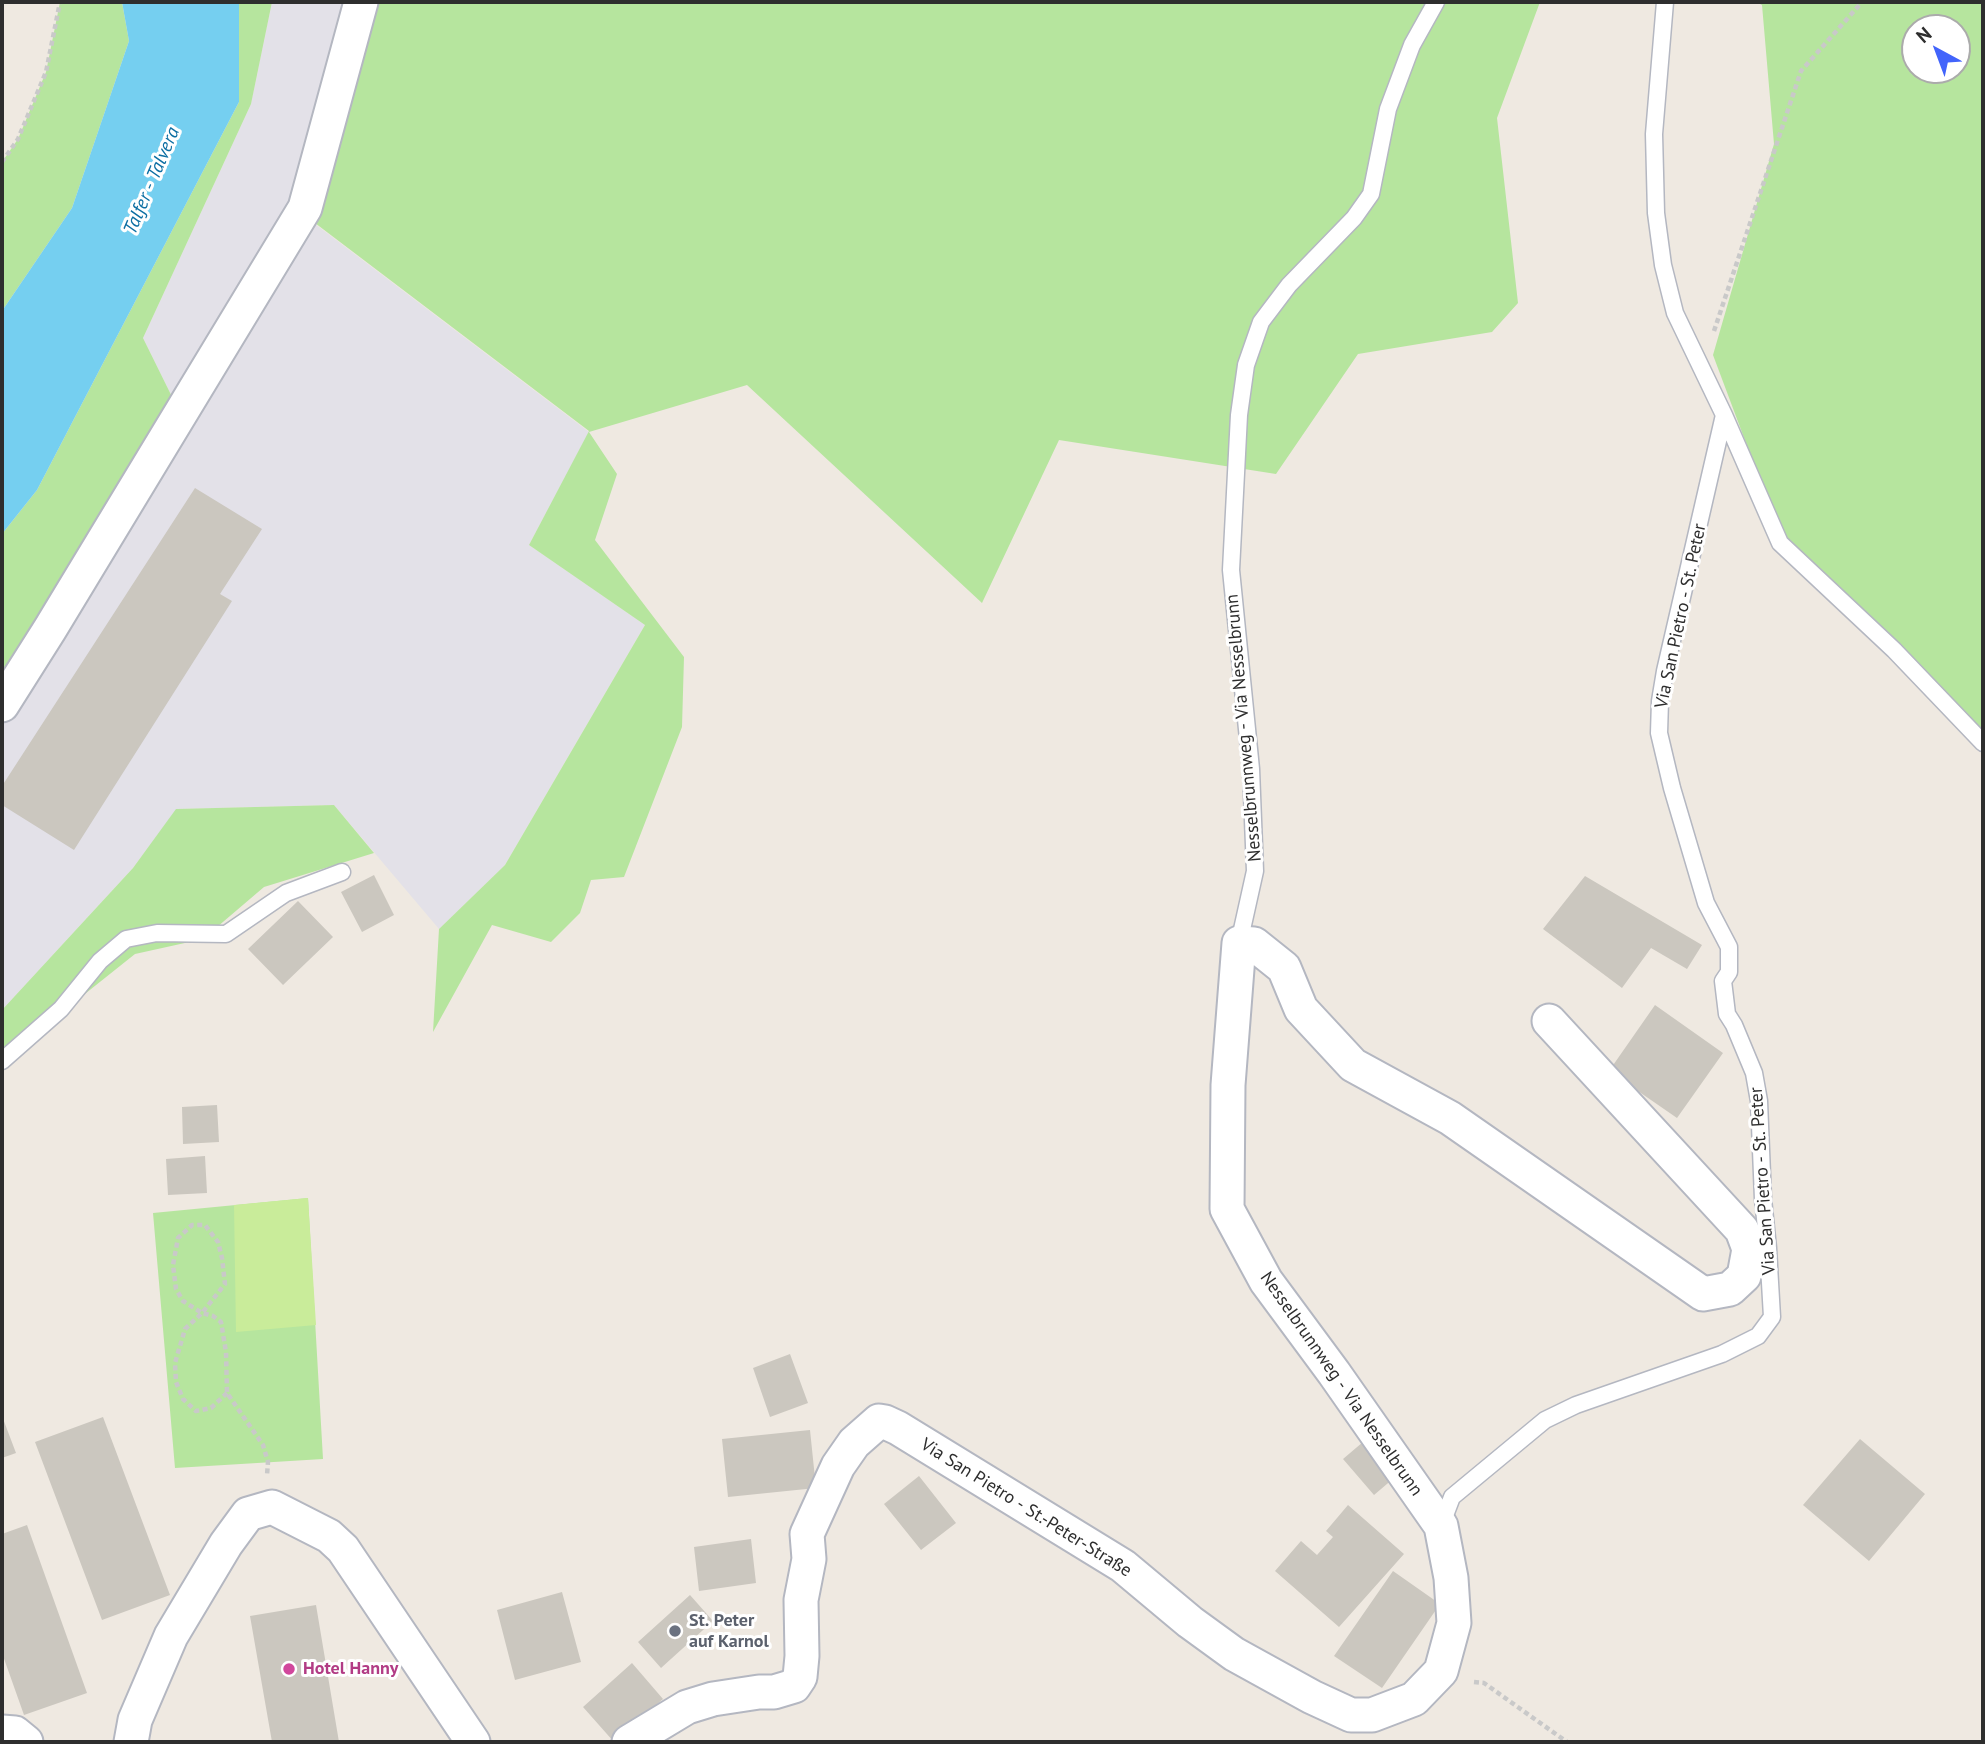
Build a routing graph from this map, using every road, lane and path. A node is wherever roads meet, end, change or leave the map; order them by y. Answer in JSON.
{"nodes":[{"id":1,"x":60,"y":2,"type":"edge"},
{"id":2,"x":362,"y":2,"type":"edge"},
{"id":3,"x":1436,"y":2,"type":"edge"},
{"id":4,"x":1665,"y":2,"type":"edge"},
{"id":5,"x":1862,"y":2,"type":"edge"},
{"id":6,"x":2,"y":162,"type":"edge"},
{"id":7,"x":1701,"y":369,"type":"junction"},
{"id":8,"x":1724,"y":415,"type":"junction"},
{"id":9,"x":2,"y":705,"type":"edge"},
{"id":10,"x":1983,"y":743,"type":"edge"},
{"id":11,"x":342,"y":872,"type":"dead end"},
{"id":12,"x":1239,"y":943,"type":"junction"},
{"id":13,"x":1549,"y":1021,"type":"dead end"},
{"id":14,"x":2,"y":1061,"type":"edge"},
{"id":15,"x":1759,"y":1249,"type":"junction"},
{"id":16,"x":202,"y":1313,"type":"junction"},
{"id":17,"x":227,"y":1392,"type":"junction"},
{"id":18,"x":266,"y":1507,"type":"junction"},
{"id":19,"x":1441,"y":1526,"type":"junction"},
{"id":20,"x":1441,"y":1671,"type":"junction"},
{"id":21,"x":2,"y":1732,"type":"edge"},
{"id":22,"x":26,"y":1742,"type":"edge"},
{"id":23,"x":131,"y":1742,"type":"edge"},
{"id":24,"x":473,"y":1742,"type":"edge"},
{"id":25,"x":629,"y":1742,"type":"edge"},
{"id":26,"x":1567,"y":1742,"type":"edge"}],
"edges":[{"from":1,"to":6,"type":"path"},
{"from":2,"to":9,"type":"street"},
{"from":3,"to":12,"type":"lane","name":"Nesselbrunnweg - Via Nesselbrunn"},
{"from":4,"to":7,"type":"lane"},
{"from":5,"to":7,"type":"path"},
{"from":7,"to":8,"type":"lane"},
{"from":8,"to":10,"type":"lane"},
{"from":8,"to":15,"type":"lane","name":"Via San Pietro - St. Peter"},
{"from":11,"to":14,"type":"lane"},
{"from":12,"to":15,"type":"street"},
{"from":12,"to":19,"type":"street","name":"Nesselbrunnweg - Via Nesselbrunn"},
{"from":13,"to":15,"type":"street"},
{"from":15,"to":19,"type":"lane","name":"Via San Pietro - St. Peter"},
{"from":16,"to":16,"type":"path"},
{"from":16,"to":17,"type":"path"},
{"from":16,"to":17,"type":"path"},
{"from":17,"to":18,"type":"path"},
{"from":18,"to":23,"type":"street"},
{"from":18,"to":24,"type":"street"},
{"from":19,"to":20,"type":"street","name":"Via San Pietro - St.-Peter-Straße"},
{"from":20,"to":25,"type":"street","name":"Via San Pietro - St.-Peter-Straße"},
{"from":20,"to":26,"type":"path"},
{"from":21,"to":22,"type":"street"}]}
